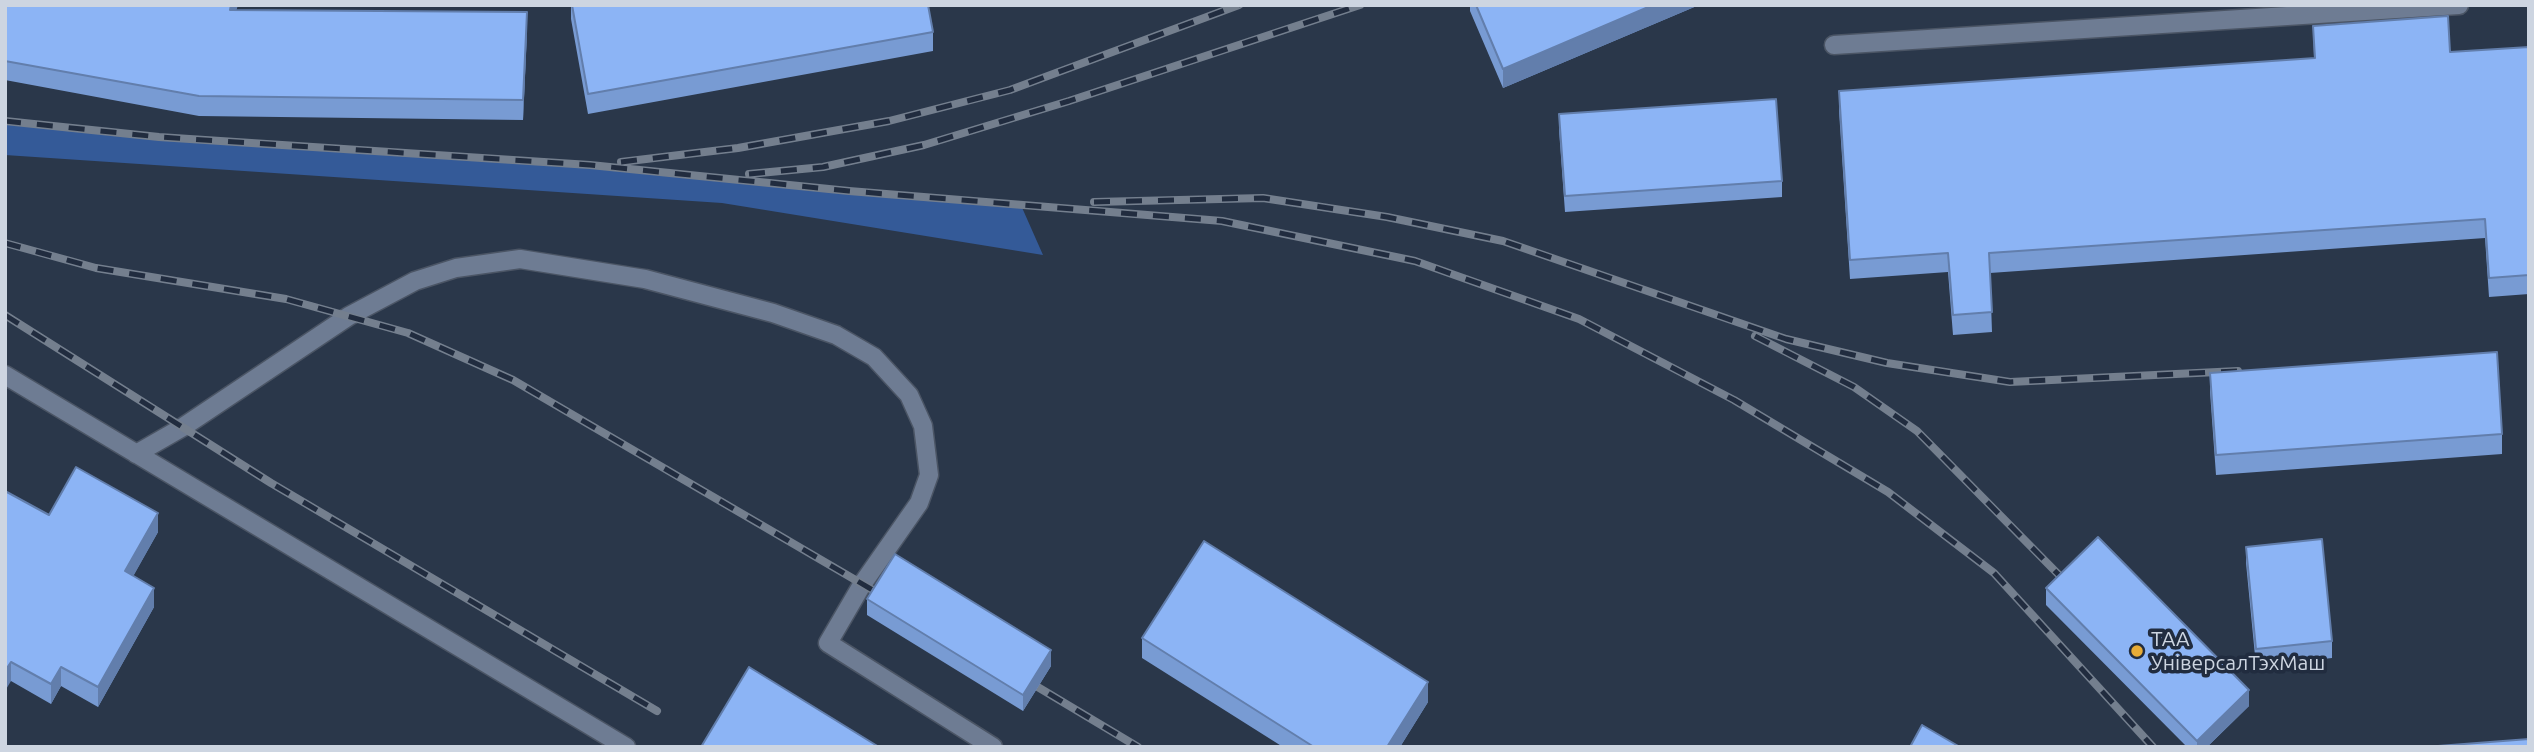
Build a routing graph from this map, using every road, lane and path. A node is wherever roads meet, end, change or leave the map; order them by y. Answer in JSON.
{"nodes":[{"id":1,"x":2459,"y":5,"type":"edge"},
{"id":2,"x":1834,"y":45,"type":"dead end"},
{"id":3,"x":5,"y":375,"type":"edge"},
{"id":4,"x":136,"y":454,"type":"junction"},
{"id":5,"x":626,"y":747,"type":"edge"},
{"id":6,"x":993,"y":747,"type":"edge"}],
"edges":[{"from":1,"to":2,"type":"lane"},
{"from":3,"to":4,"type":"lane"},
{"from":4,"to":5,"type":"lane"},
{"from":4,"to":6,"type":"lane"}]}
